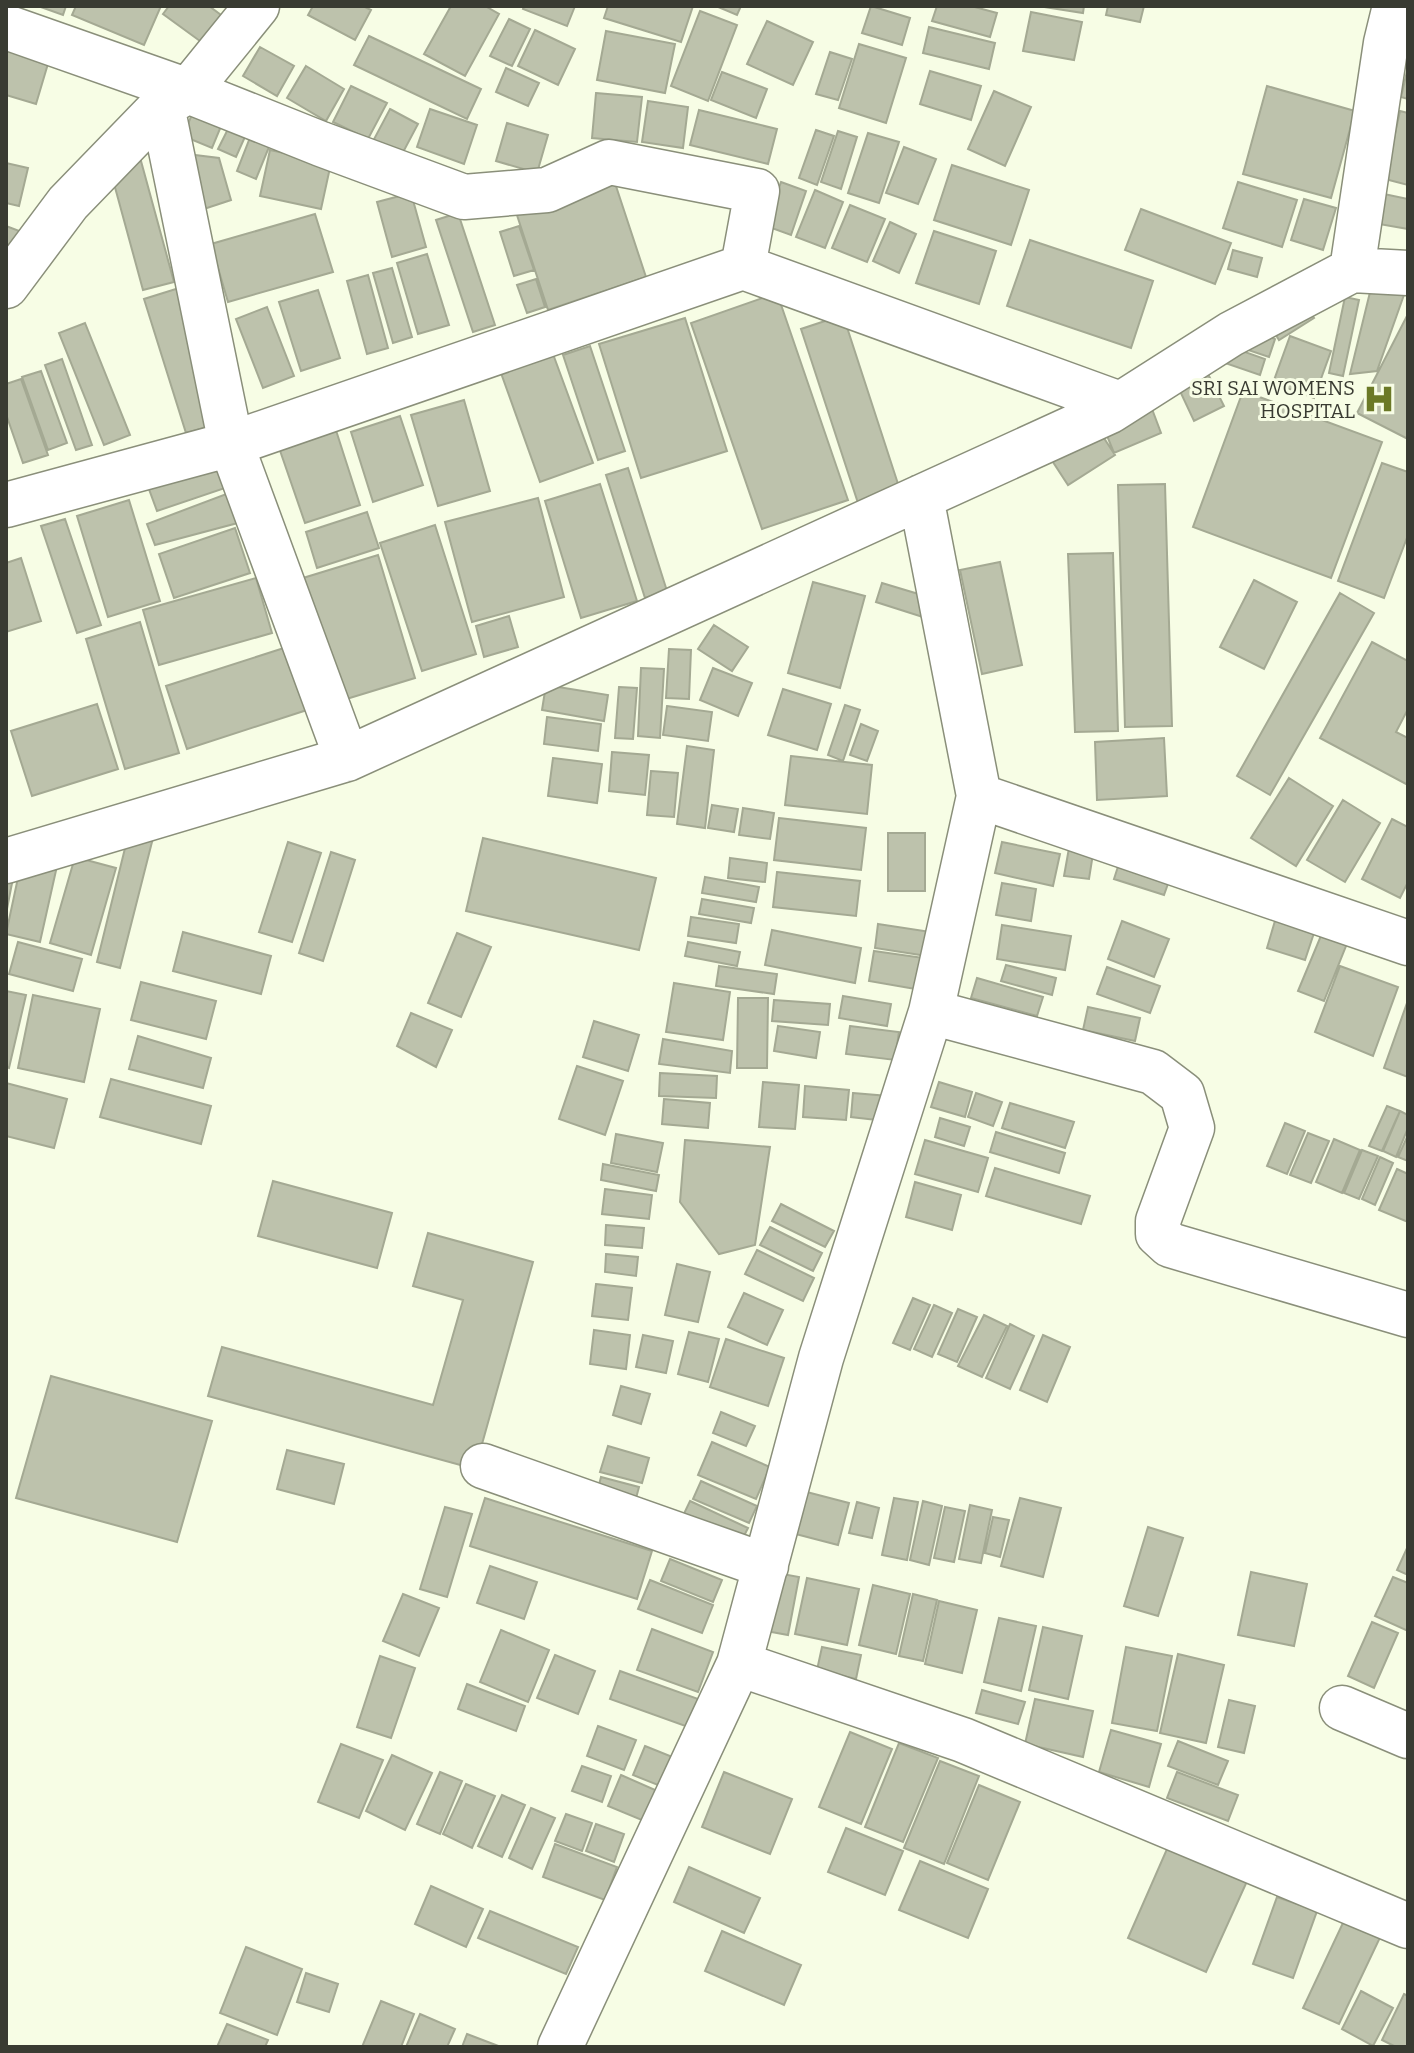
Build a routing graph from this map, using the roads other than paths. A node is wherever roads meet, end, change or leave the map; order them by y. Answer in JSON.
{"nodes":[{"id":1,"x":257,"y":6,"type":"edge"},
{"id":2,"x":1395,"y":6,"type":"edge"},
{"id":3,"x":6,"y":27,"type":"edge"},
{"id":4,"x":175,"y":99,"type":"junction"},
{"id":5,"x":743,"y":267,"type":"junction"},
{"id":6,"x":1352,"y":270,"type":"junction"},
{"id":7,"x":1408,"y":273,"type":"edge"},
{"id":8,"x":6,"y":286,"type":"edge"},
{"id":9,"x":1120,"y":404,"type":"junction"},
{"id":10,"x":231,"y":444,"type":"junction"},
{"id":11,"x":921,"y":497,"type":"junction"},
{"id":12,"x":6,"y":505,"type":"edge"},
{"id":13,"x":347,"y":759,"type":"junction"},
{"id":14,"x":979,"y":796,"type":"junction"},
{"id":15,"x":6,"y":861,"type":"edge"},
{"id":16,"x":1408,"y":943,"type":"edge"},
{"id":17,"x":931,"y":1012,"type":"junction"},
{"id":18,"x":1408,"y":1315,"type":"edge"},
{"id":19,"x":483,"y":1466,"type":"dead end"},
{"id":20,"x":766,"y":1566,"type":"junction"},
{"id":21,"x":739,"y":1664,"type":"junction"},
{"id":22,"x":1342,"y":1708,"type":"dead end"},
{"id":23,"x":1408,"y":1736,"type":"edge"},
{"id":24,"x":1408,"y":1926,"type":"edge"},
{"id":25,"x":560,"y":2047,"type":"edge"}],
"edges":[{"from":1,"to":4,"type":"street"},
{"from":2,"to":6,"type":"street"},
{"from":3,"to":4,"type":"street"},
{"from":4,"to":5,"type":"street"},
{"from":4,"to":8,"type":"street"},
{"from":4,"to":10,"type":"street"},
{"from":5,"to":9,"type":"street"},
{"from":5,"to":10,"type":"street"},
{"from":6,"to":7,"type":"street"},
{"from":6,"to":9,"type":"street"},
{"from":9,"to":11,"type":"street"},
{"from":10,"to":12,"type":"street"},
{"from":10,"to":13,"type":"street"},
{"from":11,"to":13,"type":"street"},
{"from":11,"to":14,"type":"street"},
{"from":13,"to":15,"type":"street"},
{"from":14,"to":16,"type":"street"},
{"from":14,"to":17,"type":"street"},
{"from":17,"to":18,"type":"street"},
{"from":17,"to":20,"type":"street"},
{"from":19,"to":20,"type":"street"},
{"from":20,"to":21,"type":"street"},
{"from":21,"to":24,"type":"street"},
{"from":21,"to":25,"type":"street"},
{"from":22,"to":23,"type":"street"}]}
